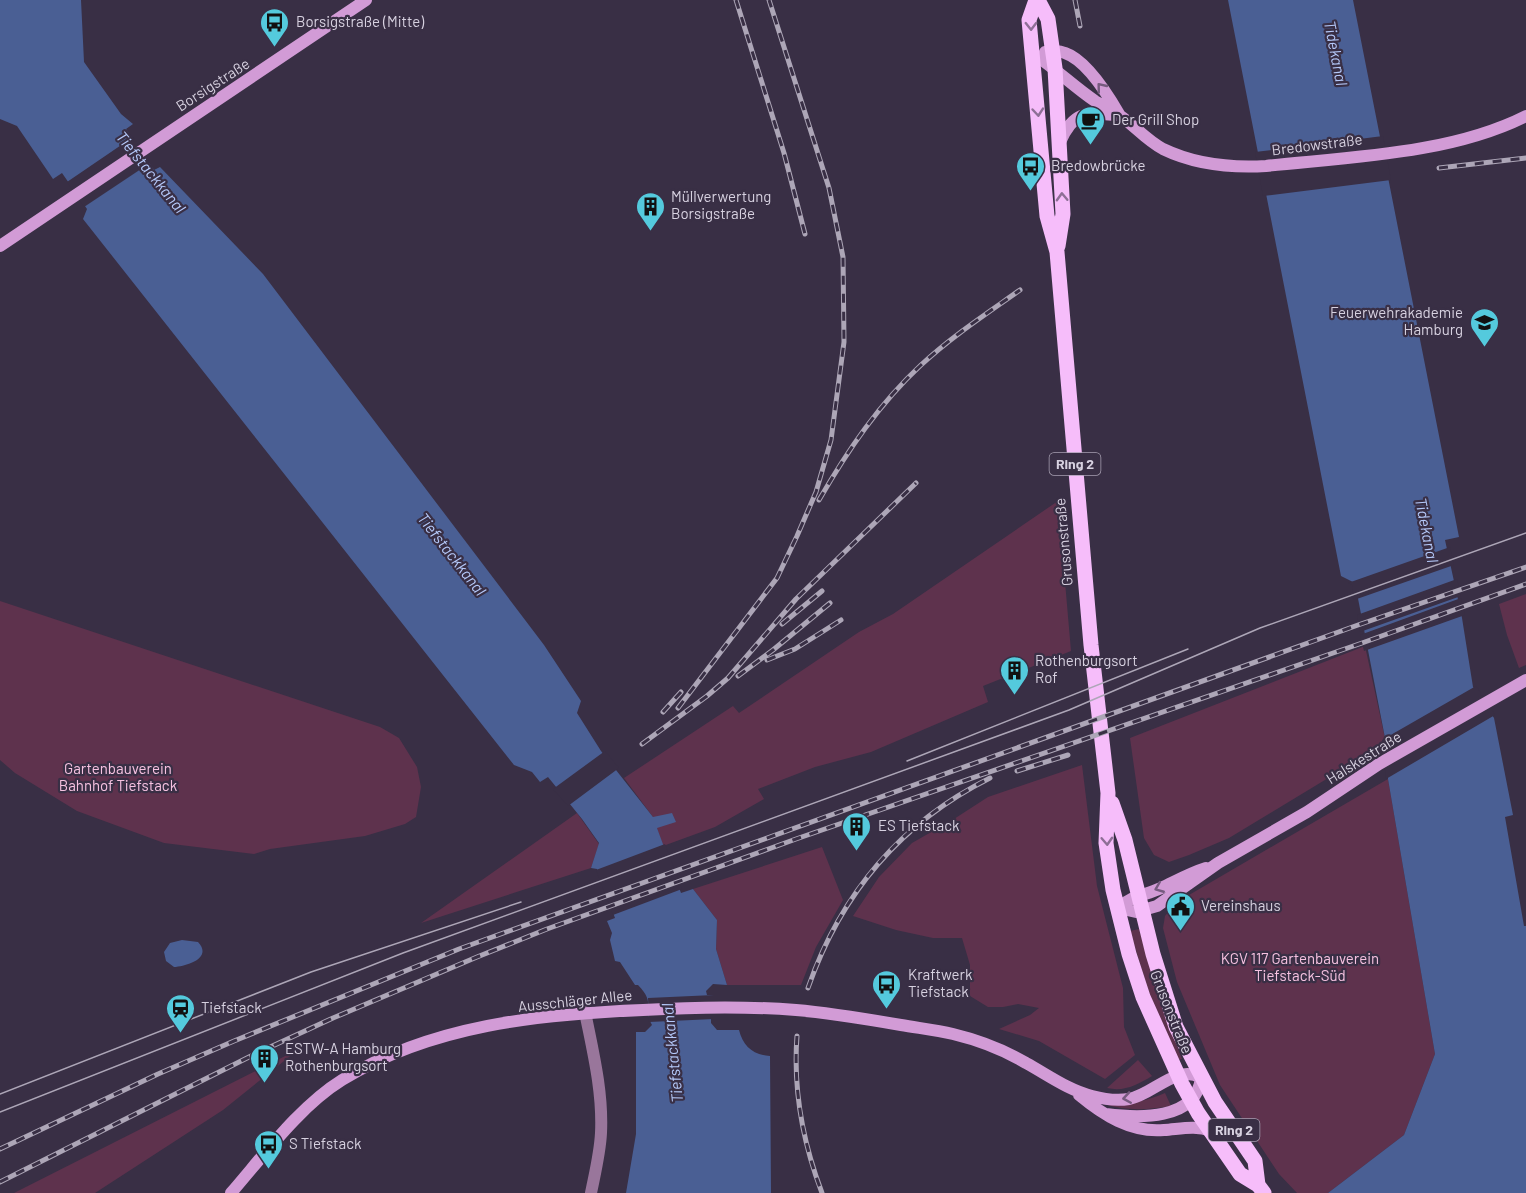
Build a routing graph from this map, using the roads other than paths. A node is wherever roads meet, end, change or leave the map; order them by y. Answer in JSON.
{"nodes":[{"id":1,"x":366,"y":0,"type":"edge"},
{"id":2,"x":1037,"y":0,"type":"edge"},
{"id":3,"x":1053,"y":51,"type":"junction"},
{"id":4,"x":1032,"y":54,"type":"junction"},
{"id":5,"x":1055,"y":68,"type":"junction"},
{"id":6,"x":1120,"y":115,"type":"junction"},
{"id":7,"x":1526,"y":116,"type":"edge"},
{"id":8,"x":1060,"y":142,"type":"junction"},
{"id":9,"x":0,"y":246,"type":"edge"},
{"id":10,"x":1057,"y":252,"type":"junction"},
{"id":11,"x":1526,"y":680,"type":"edge"},
{"id":12,"x":1108,"y":793,"type":"junction"},
{"id":13,"x":1218,"y":863,"type":"junction"},
{"id":14,"x":1137,"y":895,"type":"junction"},
{"id":15,"x":1118,"y":908,"type":"junction"},
{"id":16,"x":1142,"y":912,"type":"junction"},
{"id":17,"x":585,"y":1012,"type":"junction"},
{"id":18,"x":1177,"y":1075,"type":"junction"},
{"id":19,"x":1201,"y":1078,"type":"junction"},
{"id":20,"x":1073,"y":1090,"type":"junction"},
{"id":21,"x":1191,"y":1101,"type":"junction"},
{"id":22,"x":1106,"y":1114,"type":"junction"},
{"id":23,"x":1211,"y":1131,"type":"junction"},
{"id":24,"x":1258,"y":1190,"type":"edge"},
{"id":25,"x":231,"y":1193,"type":"edge"},
{"id":26,"x":591,"y":1193,"type":"edge"}],
"edges":[{"from":1,"to":9,"type":"street","name":"Borsigstraße"},
{"from":2,"to":3,"type":"main road","name":"Grusonstraße","number":"Ring 2"},
{"from":2,"to":4,"type":"main road","name":"Grusonstraße","number":"Ring 2","one_way":true},
{"from":3,"to":4,"type":"street"},
{"from":3,"to":5,"type":"main road","name":"Grusonstraße","number":"Ring 2"},
{"from":6,"to":3,"type":"street","name":"Bredowstraße","one_way":true},
{"from":4,"to":5,"type":"street","name":"Bredowstraße"},
{"from":4,"to":10,"type":"main road","name":"Grusonstraße","number":"Ring 2","one_way":true},
{"from":5,"to":6,"type":"street","name":"Bredowstraße"},
{"from":5,"to":8,"type":"main road","name":"Grusonstraße","number":"Ring 2"},
{"from":6,"to":7,"type":"street","name":"Bredowstraße"},
{"from":6,"to":8,"type":"street"},
{"from":10,"to":8,"type":"main road","name":"Grusonstraße","number":"Ring 2","one_way":true},
{"from":10,"to":12,"type":"main road","name":"Grusonstraße","number":"Ring 2"},
{"from":11,"to":13,"type":"street","name":"Halskestraße"},
{"from":12,"to":14,"type":"main road","name":"Grusonstraße","number":"Ring 2"},
{"from":12,"to":15,"type":"main road","name":"Grusonstraße","number":"Ring 2","one_way":true},
{"from":13,"to":14,"type":"street","name":"Halskestraße","one_way":true},
{"from":13,"to":16,"type":"street","name":"Halskestraße"},
{"from":14,"to":15,"type":"street","name":"Halskestraße"},
{"from":14,"to":16,"type":"main road","name":"Grusonstraße","number":"Ring 2"},
{"from":15,"to":16,"type":"street"},
{"from":15,"to":18,"type":"main road","name":"Grusonstraße","number":"Ring 2"},
{"from":16,"to":19,"type":"main road","name":"Grusonstraße","number":"Ring 2"},
{"from":17,"to":20,"type":"street","name":"Ausschläger Allee"},
{"from":17,"to":25,"type":"street","name":"Ausschläger Allee"},
{"from":17,"to":26,"type":"street"},
{"from":18,"to":19,"type":"street"},
{"from":18,"to":20,"type":"street","name":"Ausschläger Allee","one_way":true},
{"from":18,"to":21,"type":"main road","name":"Grusonstraße","number":"Ring 2"},
{"from":19,"to":21,"type":"street"},
{"from":19,"to":24,"type":"main road","number":"Ring 2"},
{"from":20,"to":22,"type":"street","name":"Ausschläger Allee"},
{"from":21,"to":22,"type":"street"},
{"from":21,"to":23,"type":"main road","number":"Ring 2"},
{"from":22,"to":23,"type":"street","name":"Ausschläger Allee"},
{"from":23,"to":24,"type":"main road","number":"Ring 2"}]}
